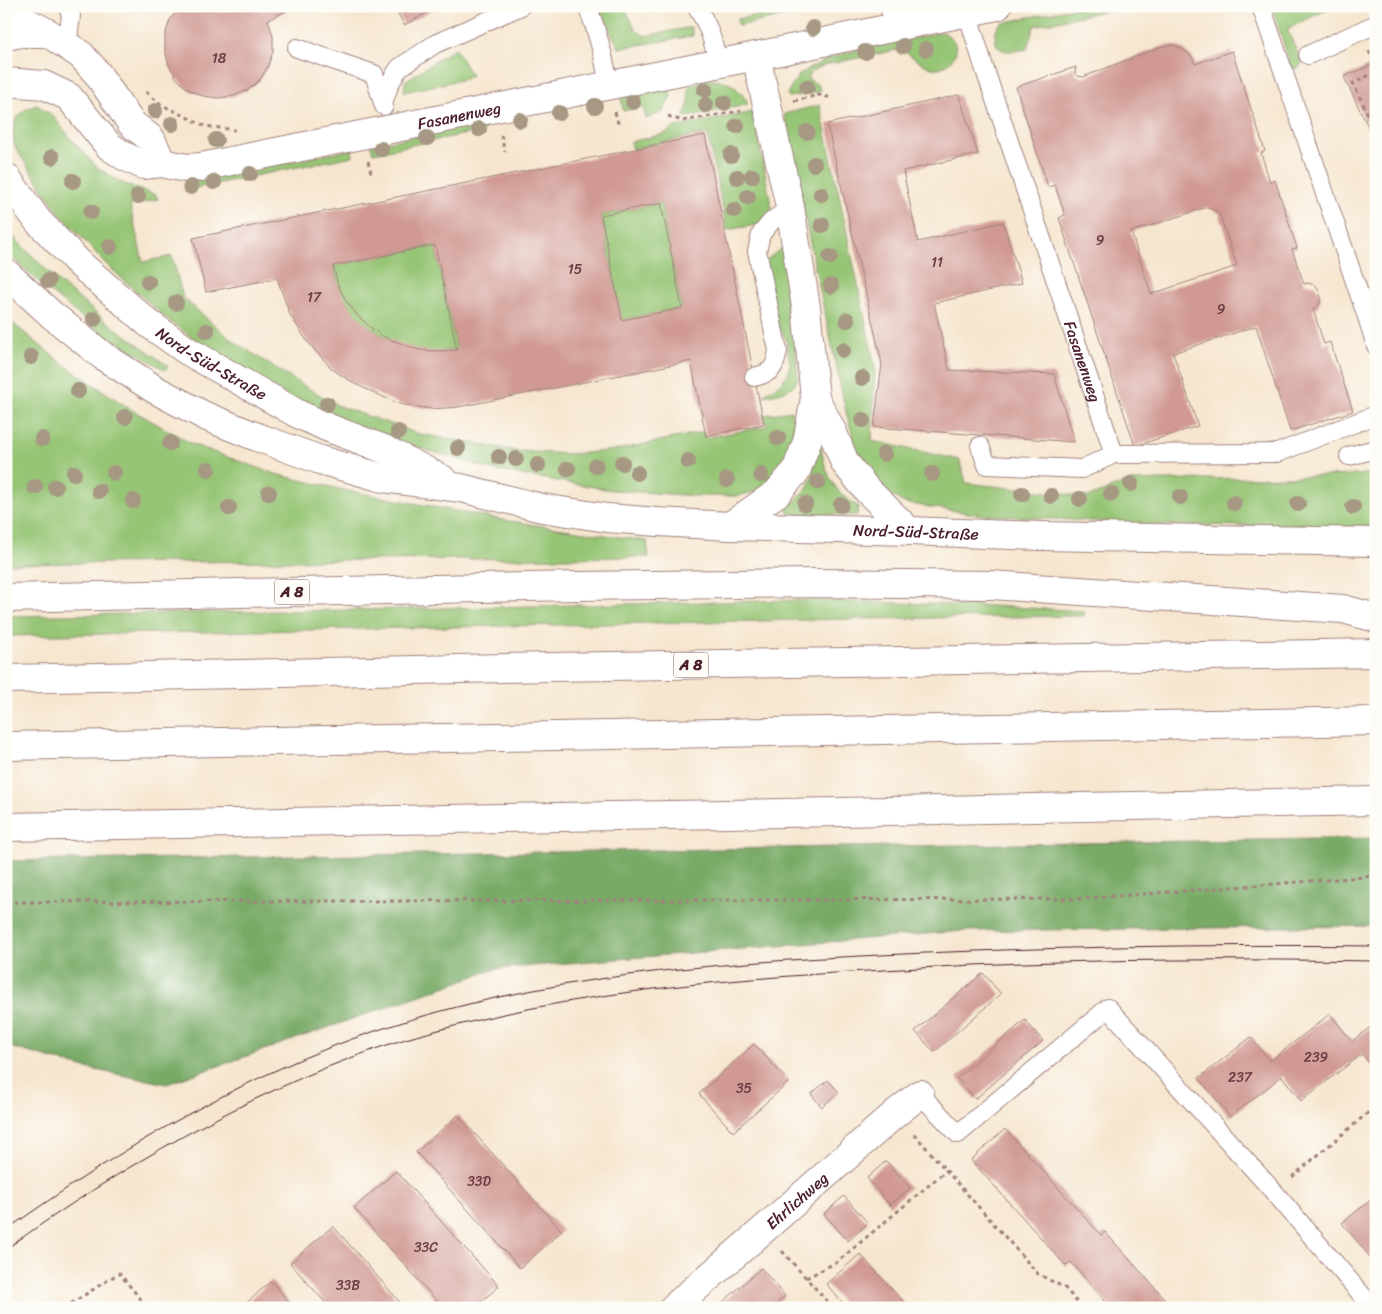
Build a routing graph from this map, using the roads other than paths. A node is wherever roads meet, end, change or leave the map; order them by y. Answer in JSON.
{"nodes":[{"id":1,"x":68,"y":6,"type":"edge"},
{"id":2,"x":521,"y":6,"type":"edge"},
{"id":3,"x":587,"y":6,"type":"edge"},
{"id":4,"x":696,"y":6,"type":"edge"},
{"id":5,"x":997,"y":6,"type":"edge"},
{"id":6,"x":1262,"y":6,"type":"edge"},
{"id":7,"x":6,"y":11,"type":"edge"},
{"id":8,"x":967,"y":12,"type":"junction"},
{"id":9,"x":893,"y":16,"type":"edge"},
{"id":10,"x":1376,"y":24,"type":"edge"},
{"id":11,"x":6,"y":36,"type":"edge"},
{"id":12,"x":57,"y":39,"type":"junction"},
{"id":13,"x":297,"y":48,"type":"dead end"},
{"id":14,"x":1308,"y":55,"type":"dead end"},
{"id":15,"x":756,"y":56,"type":"junction"},
{"id":16,"x":718,"y":63,"type":"junction"},
{"id":17,"x":6,"y":82,"type":"edge"},
{"id":18,"x":44,"y":84,"type":"junction"},
{"id":19,"x":608,"y":85,"type":"junction"},
{"id":20,"x":383,"y":103,"type":"junction"},
{"id":21,"x":6,"y":105,"type":"edge"},
{"id":22,"x":390,"y":128,"type":"junction"},
{"id":23,"x":162,"y":163,"type":"junction"},
{"id":24,"x":8,"y":174,"type":"edge"},
{"id":25,"x":790,"y":207,"type":"junction"},
{"id":26,"x":6,"y":273,"type":"edge"},
{"id":27,"x":1376,"y":346,"type":"edge"},
{"id":28,"x":754,"y":377,"type":"dead end"},
{"id":29,"x":815,"y":398,"type":"junction"},
{"id":30,"x":1376,"y":415,"type":"edge"},
{"id":31,"x":980,"y":446,"type":"dead end"},
{"id":32,"x":1376,"y":449,"type":"edge"},
{"id":33,"x":1114,"y":454,"type":"junction"},
{"id":34,"x":1349,"y":456,"type":"dead end"},
{"id":35,"x":461,"y":488,"type":"junction"},
{"id":36,"x":730,"y":526,"type":"junction"},
{"id":37,"x":909,"y":530,"type":"junction"},
{"id":38,"x":1376,"y":542,"type":"edge"},
{"id":39,"x":6,"y":598,"type":"edge"},
{"id":40,"x":1376,"y":618,"type":"edge"},
{"id":41,"x":1376,"y":653,"type":"edge"},
{"id":42,"x":6,"y":679,"type":"edge"},
{"id":43,"x":1376,"y":720,"type":"edge"},
{"id":44,"x":6,"y":746,"type":"edge"},
{"id":45,"x":1376,"y":801,"type":"edge"},
{"id":46,"x":6,"y":827,"type":"edge"},
{"id":47,"x":920,"y":1094,"type":"joint"},
{"id":48,"x":673,"y":1308,"type":"edge"},
{"id":49,"x":1374,"y":1308,"type":"edge"}],
"edges":[{"from":1,"to":12,"type":"lane"},
{"from":2,"to":20,"type":"lane"},
{"from":3,"to":19,"type":"lane"},
{"from":4,"to":16,"type":"lane"},
{"from":5,"to":8,"type":"main road","name":"Fasanenweg"},
{"from":6,"to":27,"type":"lane"},
{"from":7,"to":12,"type":"main road"},
{"from":8,"to":9,"type":"main road","name":"Fasanenweg"},
{"from":8,"to":33,"type":"lane","name":"Fasanenweg"},
{"from":9,"to":15,"type":"main road","name":"Fasanenweg"},
{"from":10,"to":14,"type":"lane"},
{"from":11,"to":12,"type":"main road"},
{"from":12,"to":23,"type":"main road"},
{"from":13,"to":20,"type":"lane"},
{"from":15,"to":16,"type":"main road","name":"Fasanenweg"},
{"from":15,"to":25,"type":"main road"},
{"from":16,"to":19,"type":"main road","name":"Fasanenweg"},
{"from":17,"to":18,"type":"main road","name":"Fasanenweg"},
{"from":18,"to":21,"type":"main road"},
{"from":18,"to":23,"type":"main road","name":"Fasanenweg"},
{"from":19,"to":22,"type":"main road","name":"Fasanenweg"},
{"from":20,"to":22,"type":"lane"},
{"from":22,"to":23,"type":"main road","name":"Fasanenweg"},
{"from":24,"to":35,"type":"main road","name":"Nord-Süd-Straße"},
{"from":25,"to":28,"type":"lane"},
{"from":25,"to":29,"type":"main road"},
{"from":26,"to":35,"type":"main road","name":"Nord-Süd-Straße"},
{"from":29,"to":36,"type":"main road"},
{"from":29,"to":37,"type":"main road"},
{"from":30,"to":33,"type":"lane"},
{"from":31,"to":33,"type":"lane"},
{"from":32,"to":34,"type":"lane"},
{"from":35,"to":36,"type":"main road","name":"Nord-Süd-Straße"},
{"from":36,"to":37,"type":"main road","name":"Nord-Süd-Straße"},
{"from":37,"to":38,"type":"main road","name":"Nord-Süd-Straße"},
{"from":39,"to":40,"type":"main road","number":"A 8"},
{"from":41,"to":42,"type":"main road","number":"A 8"},
{"from":43,"to":44,"type":"main road"},
{"from":45,"to":46,"type":"main road"},
{"from":47,"to":48,"type":"main road","name":"Ehrlichweg"},
{"from":47,"to":49,"type":"lane"}]}
